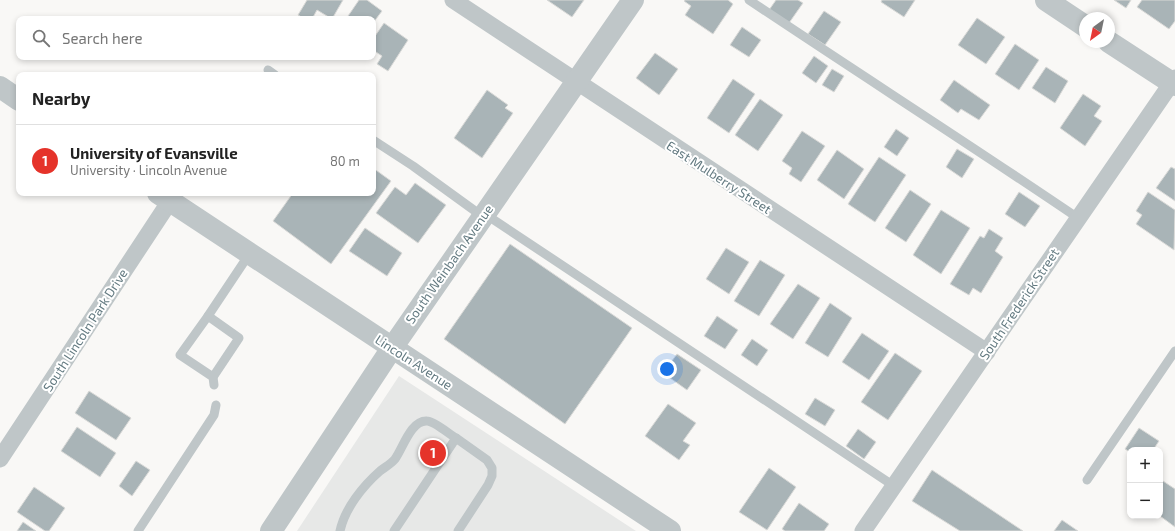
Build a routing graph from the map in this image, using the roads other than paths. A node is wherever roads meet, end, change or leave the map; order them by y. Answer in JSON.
{"nodes":[{"id":1,"x":453,"y":0,"type":"edge"},
{"id":2,"x":633,"y":0,"type":"edge"},
{"id":3,"x":749,"y":0,"type":"edge"},
{"id":4,"x":1046,"y":0,"type":"edge"},
{"id":5,"x":1079,"y":22,"type":"edge"},
{"id":6,"x":1115,"y":46,"type":"edge"},
{"id":7,"x":576,"y":82,"type":"junction"},
{"id":8,"x":1174,"y":82,"type":"edge"},
{"id":9,"x":0,"y":87,"type":"edge"},
{"id":10,"x":16,"y":98,"type":"edge"},
{"id":11,"x":376,"y":142,"type":"edge"},
{"id":12,"x":168,"y":196,"type":"edge"},
{"id":13,"x":482,"y":216,"type":"junction"},
{"id":14,"x":1078,"y":218,"type":"junction"},
{"id":15,"x":250,"y":253,"type":"junction"},
{"id":16,"x":208,"y":316,"type":"junction"},
{"id":17,"x":392,"y":348,"type":"junction"},
{"id":18,"x":1175,"y":351,"type":"edge"},
{"id":19,"x":987,"y":352,"type":"junction"},
{"id":20,"x":216,"y":405,"type":"dead end"},
{"id":21,"x":456,"y":438,"type":"junction"},
{"id":22,"x":0,"y":459,"type":"edge"},
{"id":23,"x":1087,"y":480,"type":"dead end"},
{"id":24,"x":894,"y":486,"type":"junction"},
{"id":25,"x":138,"y":531,"type":"edge"},
{"id":26,"x":271,"y":531,"type":"edge"},
{"id":27,"x":340,"y":531,"type":"edge"},
{"id":28,"x":394,"y":531,"type":"edge"},
{"id":29,"x":458,"y":531,"type":"edge"},
{"id":30,"x":670,"y":531,"type":"edge"},
{"id":31,"x":863,"y":531,"type":"edge"}],
"edges":[{"from":1,"to":7,"type":"street","name":"East Mulberry Street"},
{"from":2,"to":7,"type":"street","name":"South Weinbach Avenue"},
{"from":3,"to":14,"type":"lane"},
{"from":4,"to":5,"type":"street"},
{"from":6,"to":8,"type":"street"},
{"from":7,"to":13,"type":"street","name":"South Weinbach Avenue"},
{"from":7,"to":19,"type":"street","name":"East Mulberry Street"},
{"from":8,"to":14,"type":"street","name":"South Frederick Street"},
{"from":9,"to":10,"type":"street"},
{"from":11,"to":13,"type":"lane"},
{"from":12,"to":15,"type":"street","name":"Lincoln Avenue"},
{"from":12,"to":22,"type":"street","name":"South Lincoln Park Drive"},
{"from":13,"to":17,"type":"street","name":"South Weinbach Avenue"},
{"from":13,"to":24,"type":"lane"},
{"from":14,"to":19,"type":"street","name":"South Frederick Street"},
{"from":15,"to":16,"type":"lane"},
{"from":15,"to":17,"type":"street","name":"Lincoln Avenue"},
{"from":16,"to":16,"type":"lane"},
{"from":17,"to":26,"type":"street","name":"South Weinbach Avenue"},
{"from":17,"to":30,"type":"street","name":"Lincoln Avenue"},
{"from":18,"to":23,"type":"lane"},
{"from":19,"to":24,"type":"street","name":"South Frederick Street"},
{"from":20,"to":25,"type":"lane"},
{"from":21,"to":27,"type":"lane"},
{"from":21,"to":28,"type":"lane"},
{"from":21,"to":29,"type":"lane"},
{"from":24,"to":31,"type":"street","name":"South Frederick Street"}]}
